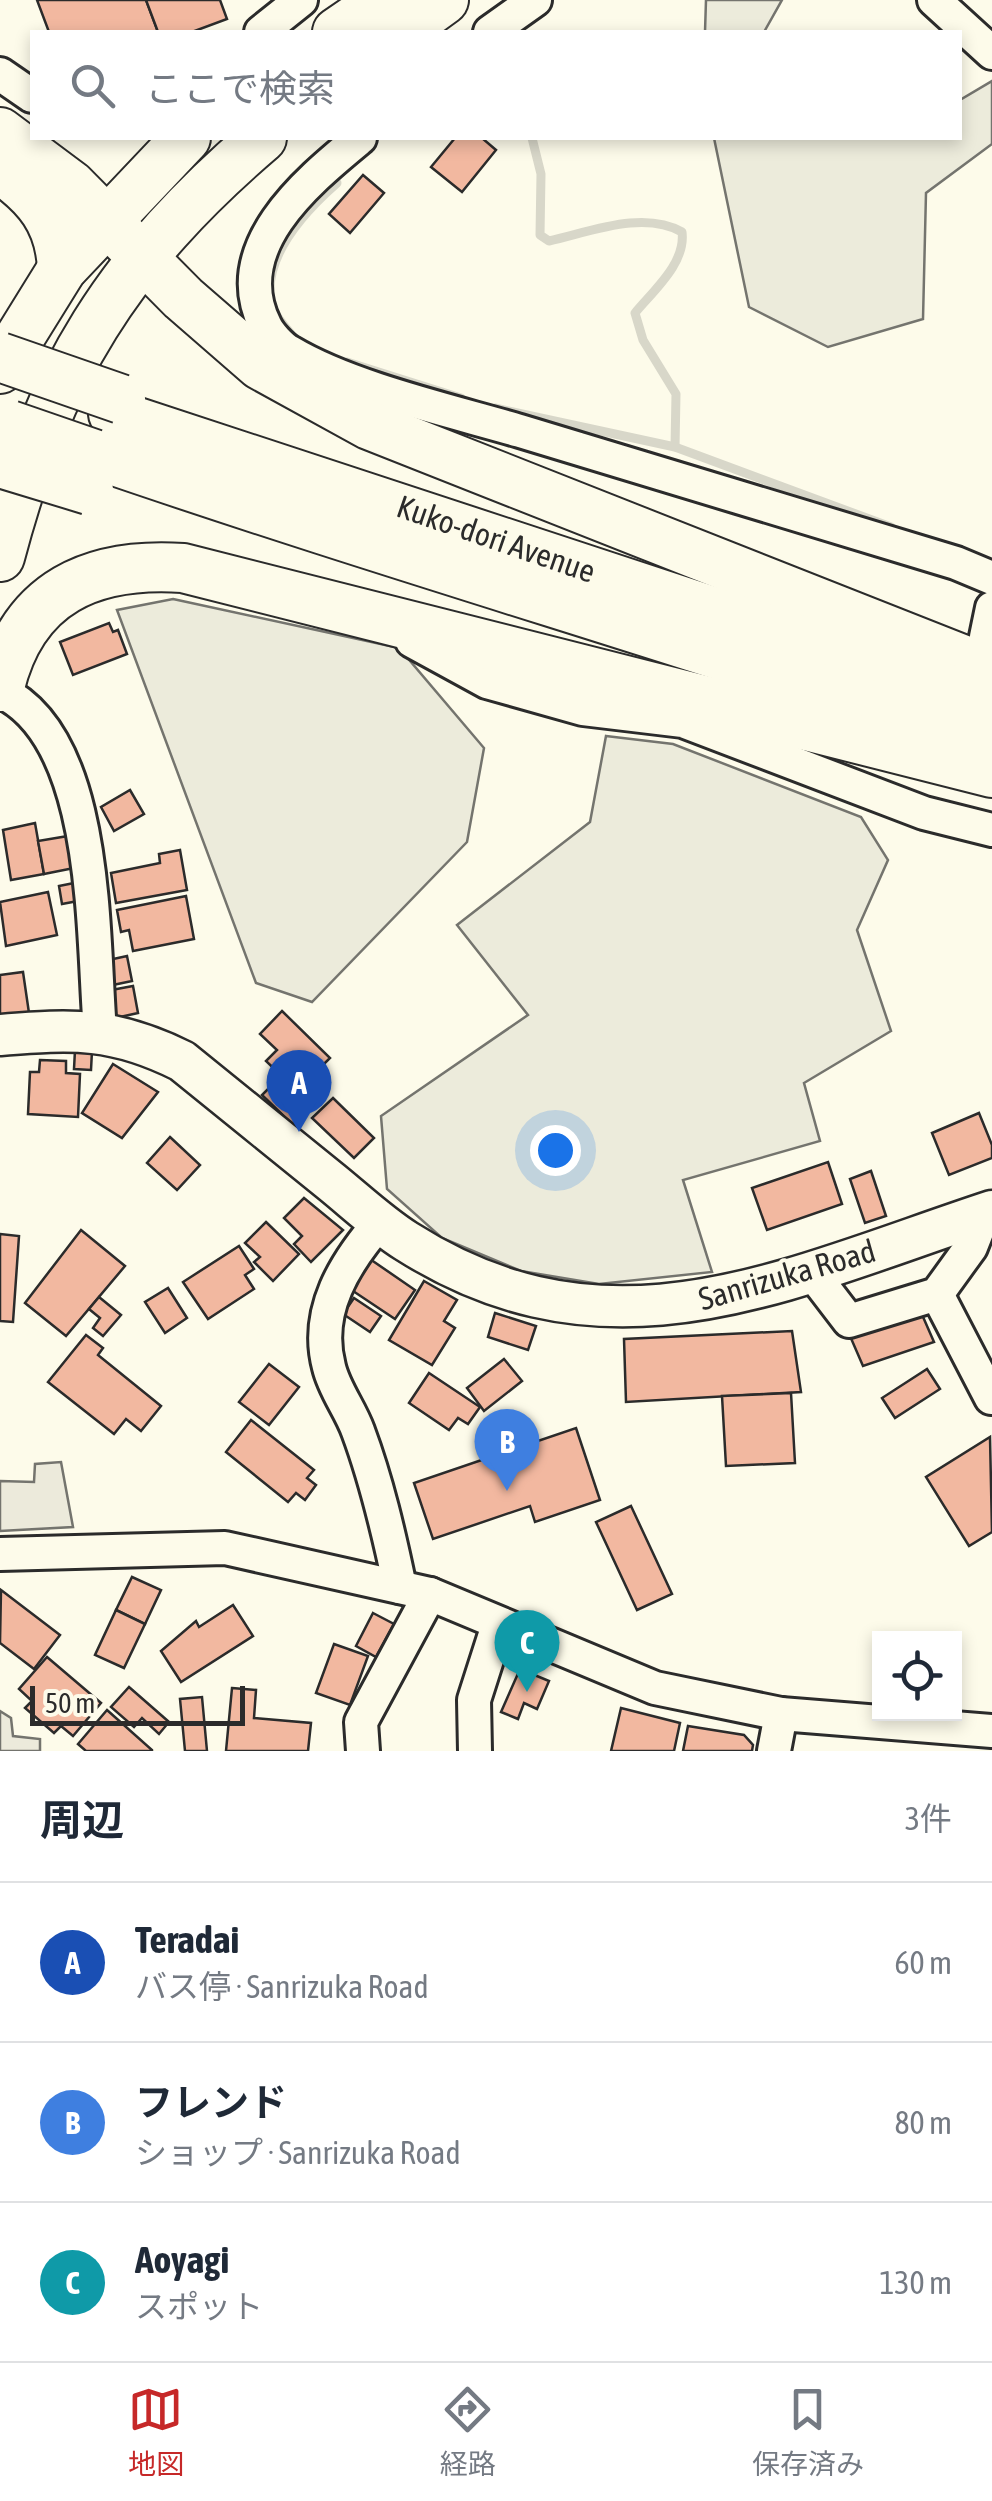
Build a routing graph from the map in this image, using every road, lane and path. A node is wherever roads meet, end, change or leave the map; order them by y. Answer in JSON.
{"nodes":[{"id":1,"x":301,"y":0,"type":"edge"},
{"id":2,"x":384,"y":0,"type":"edge"},
{"id":3,"x":444,"y":0,"type":"edge"},
{"id":4,"x":534,"y":0,"type":"edge"},
{"id":5,"x":934,"y":0,"type":"edge"},
{"id":6,"x":264,"y":30,"type":"edge"},
{"id":7,"x":341,"y":30,"type":"edge"},
{"id":8,"x":403,"y":30,"type":"edge"},
{"id":9,"x":493,"y":30,"type":"edge"},
{"id":10,"x":992,"y":54,"type":"edge"},
{"id":11,"x":0,"y":74,"type":"edge"},
{"id":12,"x":30,"y":95,"type":"edge"},
{"id":13,"x":0,"y":132,"type":"edge"},
{"id":14,"x":184,"y":140,"type":"edge"},
{"id":15,"x":260,"y":140,"type":"edge"},
{"id":16,"x":355,"y":140,"type":"edge"},
{"id":17,"x":0,"y":169,"type":"edge"},
{"id":18,"x":105,"y":220,"type":"junction"},
{"id":19,"x":141,"y":257,"type":"junction"},
{"id":20,"x":62,"y":269,"type":"junction"},
{"id":21,"x":6,"y":421,"type":"edge"},
{"id":22,"x":104,"y":439,"type":"junction"},
{"id":23,"x":0,"y":556,"type":"edge"},
{"id":24,"x":992,"y":578,"type":"edge"},
{"id":25,"x":408,"y":621,"type":"junction"},
{"id":26,"x":990,"y":639,"type":"edge"},
{"id":27,"x":0,"y":689,"type":"edge"},
{"id":28,"x":992,"y":703,"type":"edge"},
{"id":29,"x":992,"y":744,"type":"edge"},
{"id":30,"x":992,"y":773,"type":"edge"},
{"id":31,"x":936,"y":778,"type":"dead end"},
{"id":32,"x":924,"y":812,"type":"junction"},
{"id":33,"x":992,"y":830,"type":"edge"},
{"id":34,"x":100,"y":1031,"type":"junction"},
{"id":35,"x":0,"y":1035,"type":"edge"},
{"id":36,"x":988,"y":1212,"type":"edge"},
{"id":37,"x":380,"y":1222,"type":"junction"},
{"id":38,"x":812,"y":1274,"type":"junction"},
{"id":39,"x":938,"y":1294,"type":"junction"},
{"id":40,"x":990,"y":1398,"type":"edge"},
{"id":41,"x":0,"y":1554,"type":"edge"},
{"id":42,"x":415,"y":1591,"type":"junction"},
{"id":43,"x":498,"y":1625,"type":"junction"},
{"id":44,"x":781,"y":1714,"type":"junction"},
{"id":45,"x":992,"y":1731,"type":"edge"},
{"id":46,"x":363,"y":1751,"type":"edge"},
{"id":47,"x":475,"y":1751,"type":"edge"},
{"id":48,"x":774,"y":1751,"type":"edge"}],
"edges":[{"from":1,"to":6,"type":"street"},
{"from":2,"to":7,"type":"highway"},
{"from":3,"to":8,"type":"highway"},
{"from":4,"to":9,"type":"street"},
{"from":5,"to":10,"type":"street"},
{"from":11,"to":12,"type":"street"},
{"from":13,"to":18,"type":"highway"},
{"from":14,"to":18,"type":"highway"},
{"from":15,"to":19,"type":"highway"},
{"from":16,"to":24,"type":"street"},
{"from":17,"to":20,"type":"highway"},
{"from":18,"to":19,"type":"highway"},
{"from":18,"to":20,"type":"highway"},
{"from":19,"to":21,"type":"highway"},
{"from":19,"to":26,"type":"highway"},
{"from":20,"to":21,"type":"highway"},
{"from":21,"to":22,"type":"highway","bridge":true},
{"from":21,"to":22,"type":"highway","bridge":true},
{"from":21,"to":23,"type":"highway"},
{"from":22,"to":28,"type":"highway","name":"Kuko-dori Avenue"},
{"from":22,"to":29,"type":"highway","name":"Kuko-dori Avenue"},
{"from":25,"to":27,"type":"highway"},
{"from":25,"to":30,"type":"highway"},
{"from":25,"to":32,"type":"street"},
{"from":27,"to":34,"type":"street"},
{"from":31,"to":32,"type":"street"},
{"from":32,"to":33,"type":"street"},
{"from":34,"to":35,"type":"main road","name":"Sanrizuka Road"},
{"from":34,"to":37,"type":"main road","name":"Sanrizuka Road"},
{"from":36,"to":38,"type":"main road","name":"Sanrizuka Road"},
{"from":36,"to":39,"type":"street"},
{"from":37,"to":38,"type":"main road","name":"Sanrizuka Road"},
{"from":37,"to":42,"type":"street"},
{"from":38,"to":39,"type":"street"},
{"from":39,"to":40,"type":"street"},
{"from":41,"to":42,"type":"street"},
{"from":42,"to":43,"type":"street"},
{"from":42,"to":46,"type":"street"},
{"from":43,"to":44,"type":"street"},
{"from":43,"to":47,"type":"street"},
{"from":44,"to":45,"type":"street"},
{"from":44,"to":48,"type":"street"}]}
